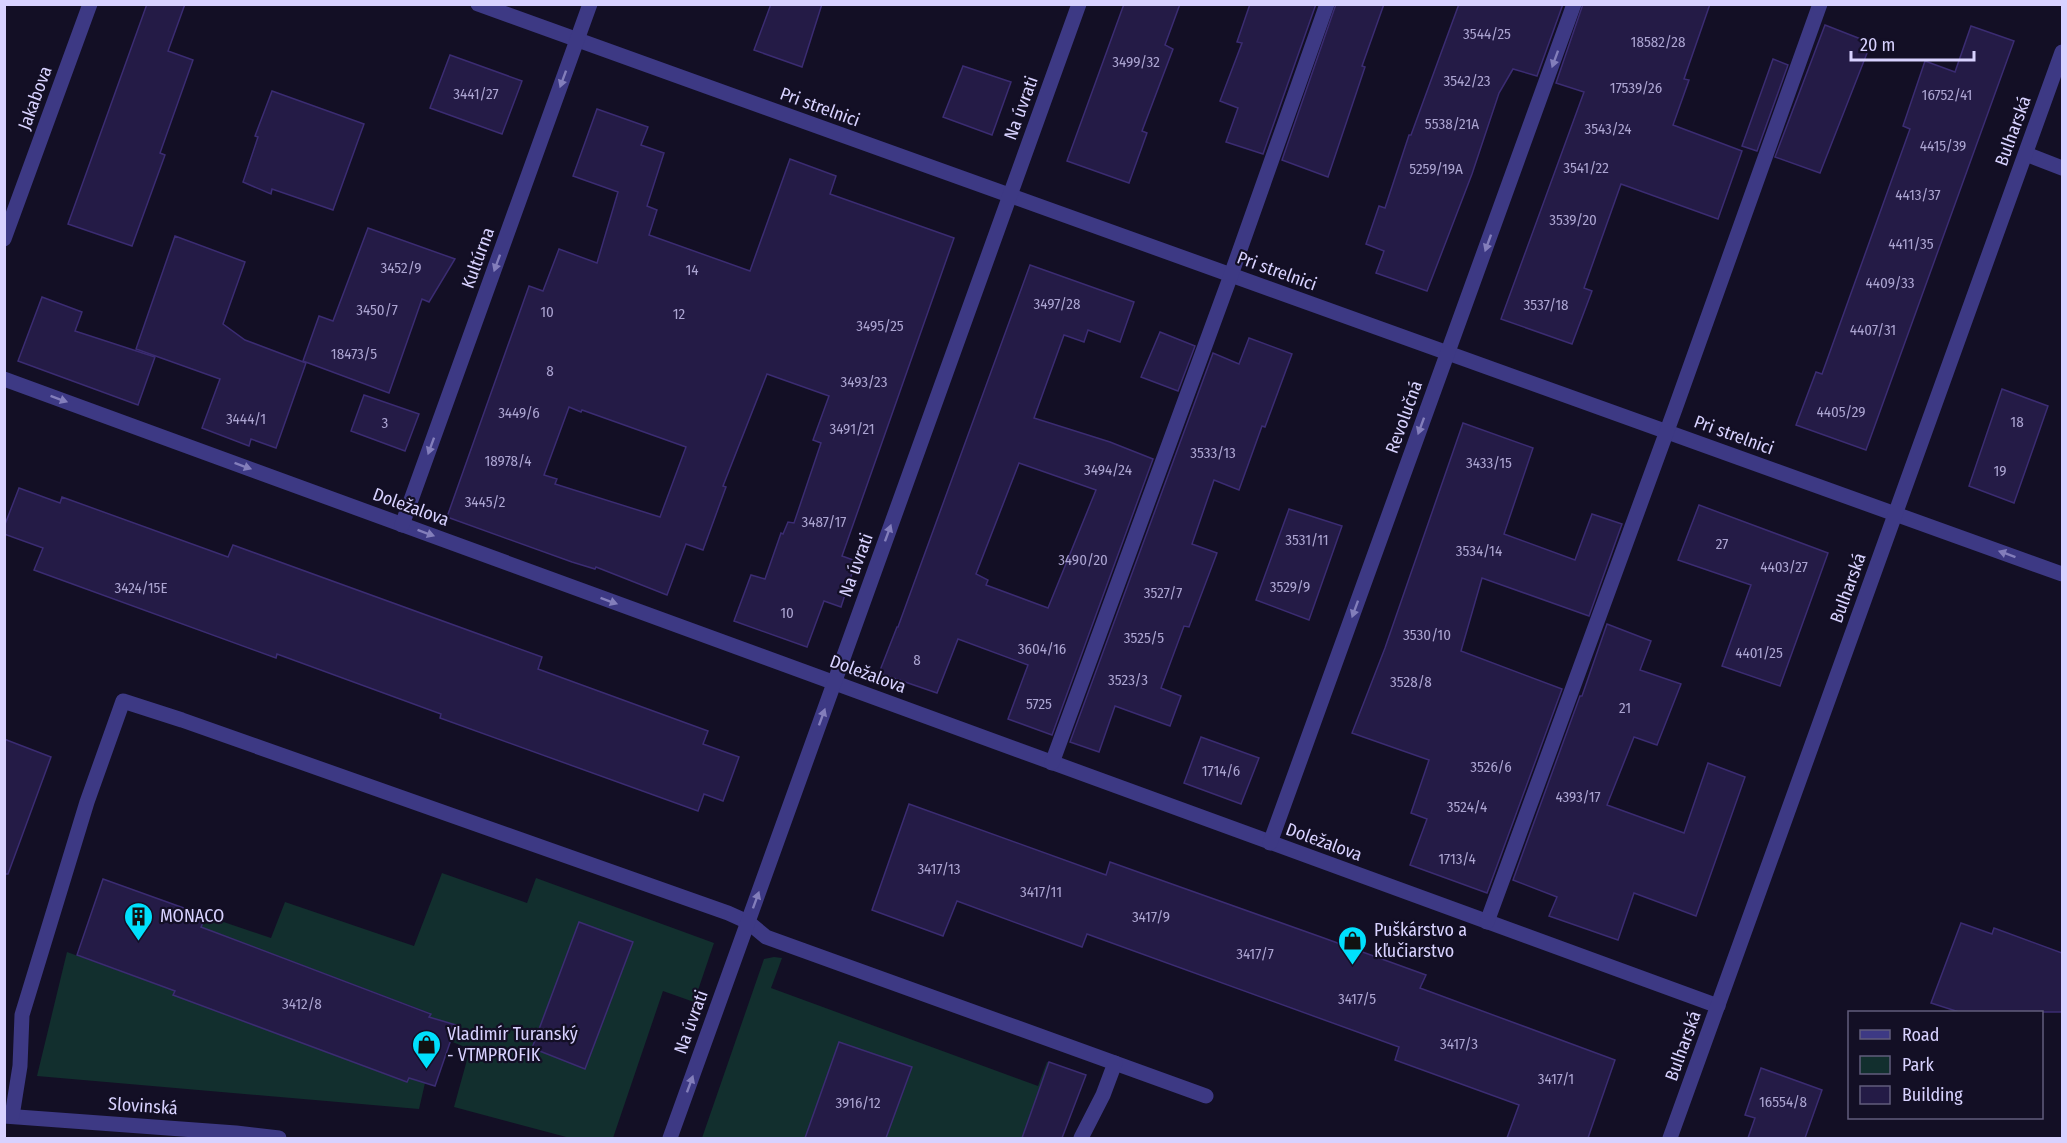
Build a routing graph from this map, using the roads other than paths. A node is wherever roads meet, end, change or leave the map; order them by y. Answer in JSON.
{"nodes":[{"id":1,"x":90,"y":4,"type":"edge"},
{"id":2,"x":478,"y":4,"type":"edge"},
{"id":3,"x":590,"y":4,"type":"edge"},
{"id":4,"x":1079,"y":4,"type":"edge"},
{"id":5,"x":1327,"y":4,"type":"edge"},
{"id":6,"x":1575,"y":4,"type":"edge"},
{"id":7,"x":1820,"y":4,"type":"edge"},
{"id":8,"x":577,"y":40,"type":"junction"},
{"id":9,"x":2062,"y":52,"type":"edge"},
{"id":10,"x":2026,"y":154,"type":"junction"},
{"id":11,"x":2062,"y":168,"type":"edge"},
{"id":12,"x":1009,"y":195,"type":"junction"},
{"id":13,"x":4,"y":239,"type":"edge"},
{"id":14,"x":1231,"y":275,"type":"junction"},
{"id":15,"x":1448,"y":353,"type":"junction"},
{"id":16,"x":4,"y":379,"type":"edge"},
{"id":17,"x":1666,"y":432,"type":"junction"},
{"id":18,"x":1896,"y":514,"type":"junction"},
{"id":19,"x":402,"y":525,"type":"junction"},
{"id":20,"x":2062,"y":574,"type":"edge"},
{"id":21,"x":834,"y":683,"type":"junction"},
{"id":22,"x":1052,"y":763,"type":"junction"},
{"id":23,"x":1270,"y":843,"type":"junction"},
{"id":24,"x":748,"y":922,"type":"junction"},
{"id":25,"x":1487,"y":922,"type":"junction"},
{"id":26,"x":1718,"y":1006,"type":"junction"},
{"id":27,"x":1115,"y":1063,"type":"junction"},
{"id":28,"x":1206,"y":1096,"type":"dead end"},
{"id":29,"x":8,"y":1116,"type":"edge"},
{"id":30,"x":236,"y":1136,"type":"edge"},
{"id":31,"x":279,"y":1138,"type":"edge"},
{"id":32,"x":670,"y":1138,"type":"edge"},
{"id":33,"x":1081,"y":1138,"type":"edge"},
{"id":34,"x":1670,"y":1138,"type":"edge"}],
"edges":[{"from":1,"to":13,"type":"street","name":"Jakabova"},
{"from":2,"to":8,"type":"street","name":"Pri strelnici"},
{"from":3,"to":8,"type":"street","name":"Kultúrna"},
{"from":4,"to":12,"type":"street","name":"Na úvrati"},
{"from":5,"to":14,"type":"street"},
{"from":6,"to":15,"type":"street","name":"Revolučná","one_way":true},
{"from":7,"to":17,"type":"street"},
{"from":8,"to":12,"type":"street","name":"Pri strelnici"},
{"from":8,"to":19,"type":"street","name":"Kultúrna","one_way":true},
{"from":9,"to":10,"type":"street","name":"Bulharská"},
{"from":10,"to":11,"type":"street"},
{"from":10,"to":18,"type":"street","name":"Bulharská"},
{"from":12,"to":14,"type":"street","name":"Pri strelnici"},
{"from":21,"to":12,"type":"street","name":"Na úvrati","one_way":true},
{"from":14,"to":15,"type":"street","name":"Pri strelnici"},
{"from":14,"to":22,"type":"street"},
{"from":15,"to":17,"type":"street","name":"Pri strelnici"},
{"from":15,"to":23,"type":"street","name":"Revolučná","one_way":true},
{"from":16,"to":19,"type":"street","name":"Doležalova","one_way":true},
{"from":17,"to":18,"type":"street","name":"Pri strelnici"},
{"from":17,"to":25,"type":"street"},
{"from":20,"to":18,"type":"street","name":"Pri strelnici","one_way":true},
{"from":18,"to":26,"type":"street","name":"Bulharská"},
{"from":19,"to":21,"type":"street","name":"Doležalova","one_way":true},
{"from":21,"to":22,"type":"street","name":"Doležalova"},
{"from":24,"to":21,"type":"street","name":"Na úvrati","one_way":true},
{"from":22,"to":23,"type":"street","name":"Doležalova"},
{"from":23,"to":25,"type":"street","name":"Doležalova"},
{"from":24,"to":27,"type":"street"},
{"from":24,"to":29,"type":"street"},
{"from":32,"to":24,"type":"street","name":"Na úvrati","one_way":true},
{"from":25,"to":26,"type":"street","name":"Doležalova"},
{"from":26,"to":34,"type":"street","name":"Bulharská"},
{"from":27,"to":28,"type":"street"},
{"from":27,"to":33,"type":"street"},
{"from":29,"to":30,"type":"street","name":"Slovinská"},
{"from":30,"to":31,"type":"street","name":"Slovinská"}]}
